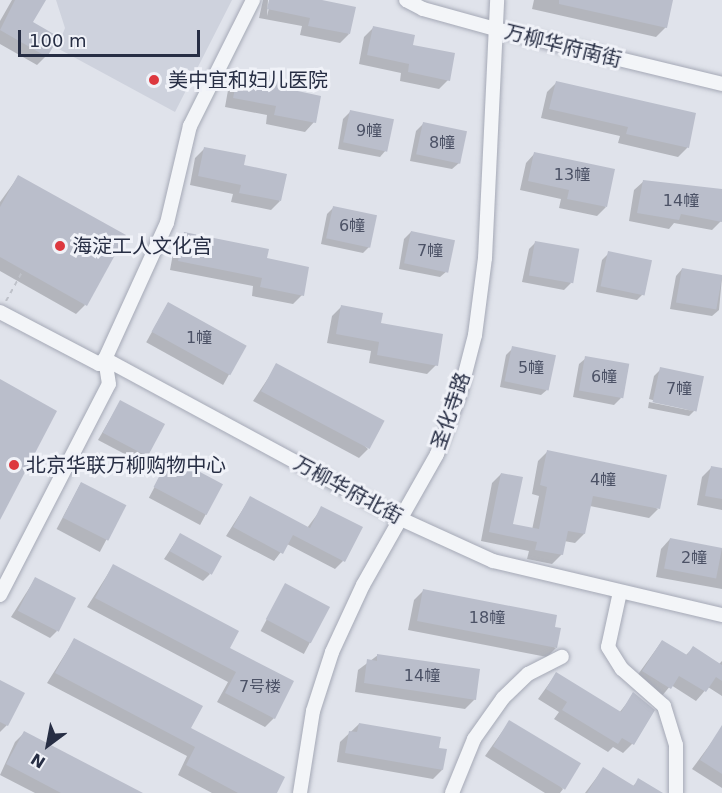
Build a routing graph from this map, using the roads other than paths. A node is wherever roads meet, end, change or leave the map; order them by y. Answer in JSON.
{"nodes":[{"id":1,"x":253,"y":0,"type":"edge"},
{"id":2,"x":406,"y":0,"type":"edge"},
{"id":3,"x":497,"y":0,"type":"edge"},
{"id":4,"x":495,"y":29,"type":"junction"},
{"id":5,"x":722,"y":84,"type":"edge"},
{"id":6,"x":0,"y":312,"type":"edge"},
{"id":7,"x":105,"y":358,"type":"junction"},
{"id":8,"x":401,"y":519,"type":"junction"},
{"id":9,"x":620,"y":592,"type":"junction"},
{"id":10,"x":0,"y":595,"type":"edge"},
{"id":11,"x":722,"y":615,"type":"edge"},
{"id":12,"x":562,"y":657,"type":"dead end"},
{"id":13,"x":300,"y":793,"type":"edge"},
{"id":14,"x":452,"y":793,"type":"edge"},
{"id":15,"x":676,"y":793,"type":"edge"}],
"edges":[{"from":1,"to":7,"type":"street"},
{"from":2,"to":4,"type":"street","name":"万柳华府南街"},
{"from":3,"to":4,"type":"street","name":"圣化寺路"},
{"from":4,"to":5,"type":"street","name":"万柳华府南街"},
{"from":4,"to":8,"type":"street","name":"圣化寺路"},
{"from":6,"to":7,"type":"street","name":"万柳华府北街"},
{"from":7,"to":8,"type":"street","name":"万柳华府北街"},
{"from":7,"to":10,"type":"street"},
{"from":8,"to":9,"type":"street","name":"万柳华府北街"},
{"from":8,"to":13,"type":"street","name":"圣化寺路"},
{"from":9,"to":11,"type":"street","name":"万柳华府北街"},
{"from":9,"to":15,"type":"street"},
{"from":12,"to":14,"type":"street"}]}
